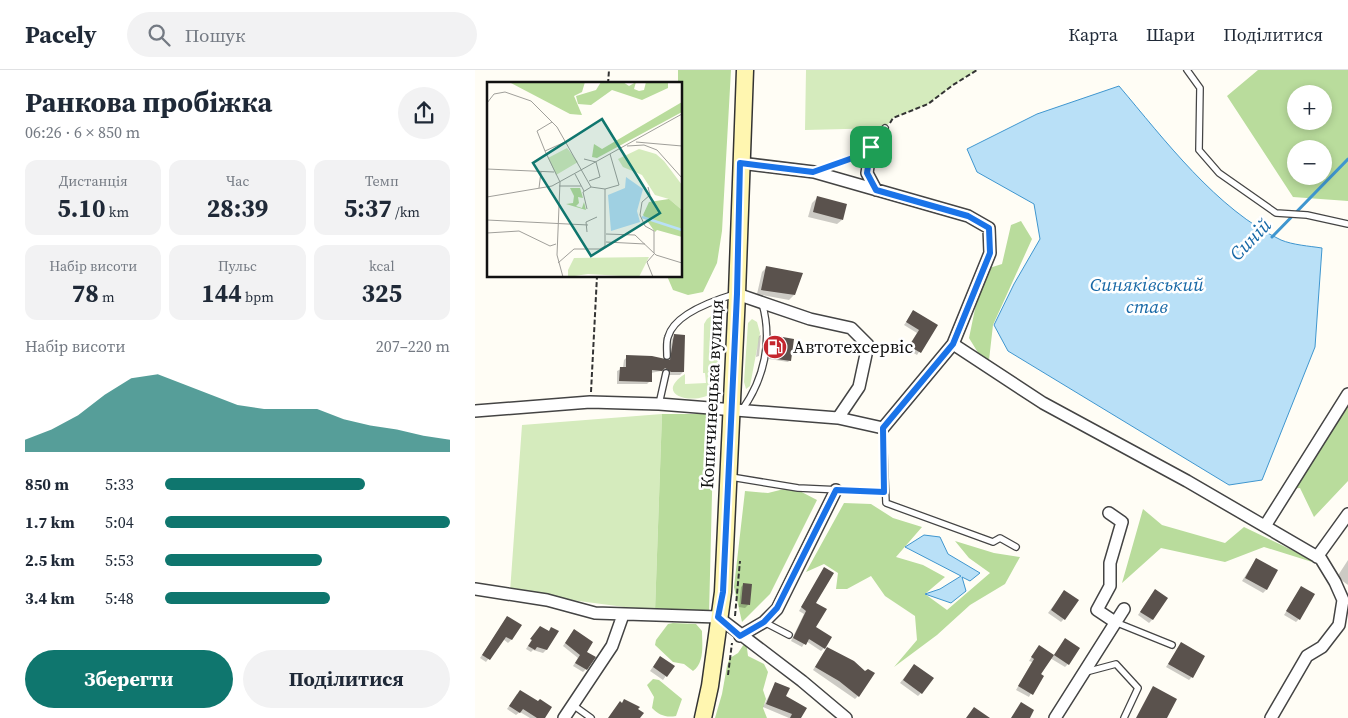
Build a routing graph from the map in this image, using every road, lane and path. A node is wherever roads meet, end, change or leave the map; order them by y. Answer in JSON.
{"nodes":[{"id":1,"x":745,"y":70,"type":"edge"},
{"id":2,"x":977,"y":70,"type":"edge"},
{"id":3,"x":1187,"y":70,"type":"edge"},
{"id":4,"x":885,"y":128,"type":"joint"},
{"id":5,"x":871,"y":147,"type":"junction"},
{"id":6,"x":740,"y":163,"type":"junction"},
{"id":7,"x":813,"y":172,"type":"junction"},
{"id":8,"x":876,"y":190,"type":"junction"},
{"id":9,"x":1348,"y":224,"type":"edge"},
{"id":10,"x":597,"y":278,"type":"edge"},
{"id":11,"x":737,"y":294,"type":"junction"},
{"id":12,"x":761,"y":301,"type":"junction"},
{"id":13,"x":953,"y":344,"type":"junction"},
{"id":14,"x":667,"y":356,"type":"dead end"},
{"id":15,"x":666,"y":373,"type":"dead end"},
{"id":16,"x":1348,"y":394,"type":"edge"},
{"id":17,"x":590,"y":402,"type":"junction"},
{"id":18,"x":659,"y":404,"type":"junction"},
{"id":19,"x":736,"y":410,"type":"junction"},
{"id":20,"x":475,"y":411,"type":"edge"},
{"id":21,"x":838,"y":418,"type":"junction"},
{"id":22,"x":883,"y":428,"type":"junction"},
{"id":23,"x":729,"y":477,"type":"junction"},
{"id":24,"x":836,"y":490,"type":"junction"},
{"id":25,"x":884,"y":492,"type":"junction"},
{"id":26,"x":1109,"y":513,"type":"dead end"},
{"id":27,"x":1348,"y":514,"type":"edge"},
{"id":28,"x":1265,"y":526,"type":"junction"},
{"id":29,"x":1016,"y":547,"type":"dead end"},
{"id":30,"x":1317,"y":557,"type":"junction"},
{"id":31,"x":475,"y":589,"type":"edge"},
{"id":32,"x":1124,"y":609,"type":"dead end"},
{"id":33,"x":623,"y":615,"type":"junction"},
{"id":34,"x":718,"y":617,"type":"junction"},
{"id":35,"x":764,"y":622,"type":"junction"},
{"id":36,"x":1115,"y":622,"type":"junction"},
{"id":37,"x":789,"y":635,"type":"dead end"},
{"id":38,"x":740,"y":636,"type":"junction"},
{"id":39,"x":1172,"y":645,"type":"dead end"},
{"id":40,"x":1083,"y":673,"type":"junction"},
{"id":41,"x":573,"y":705,"type":"junction"},
{"id":42,"x":564,"y":718,"type":"edge"},
{"id":43,"x":591,"y":718,"type":"edge"},
{"id":44,"x":703,"y":718,"type":"edge"},
{"id":45,"x":847,"y":718,"type":"edge"},
{"id":46,"x":1055,"y":718,"type":"edge"},
{"id":47,"x":1124,"y":718,"type":"edge"},
{"id":48,"x":1271,"y":718,"type":"edge"}],
"edges":[{"from":1,"to":6,"type":"main road","name":"Копичинецька вулиця"},
{"from":2,"to":4,"type":"path"},
{"from":3,"to":9,"type":"lane"},
{"from":4,"to":5,"type":"lane"},
{"from":5,"to":7,"type":"lane"},
{"from":5,"to":8,"type":"street"},
{"from":6,"to":7,"type":"street"},
{"from":6,"to":11,"type":"main road","name":"Копичинецька вулиця"},
{"from":7,"to":8,"type":"street"},
{"from":8,"to":13,"type":"street"},
{"from":10,"to":17,"type":"path"},
{"from":11,"to":12,"type":"street"},
{"from":11,"to":14,"type":"lane"},
{"from":11,"to":19,"type":"main road","name":"Копичинецька вулиця"},
{"from":12,"to":19,"type":"lane"},
{"from":12,"to":21,"type":"street"},
{"from":13,"to":22,"type":"street"},
{"from":13,"to":28,"type":"street"},
{"from":15,"to":18,"type":"lane"},
{"from":16,"to":28,"type":"street"},
{"from":17,"to":18,"type":"street"},
{"from":17,"to":20,"type":"street"},
{"from":18,"to":19,"type":"street"},
{"from":19,"to":21,"type":"street"},
{"from":19,"to":23,"type":"main road","name":"Копичинецька вулиця"},
{"from":21,"to":22,"type":"street"},
{"from":22,"to":25,"type":"lane"},
{"from":23,"to":24,"type":"lane"},
{"from":23,"to":34,"type":"main road","name":"Копичинецька вулиця"},
{"from":24,"to":25,"type":"lane"},
{"from":24,"to":35,"type":"street"},
{"from":25,"to":29,"type":"lane"},
{"from":26,"to":36,"type":"street"},
{"from":27,"to":30,"type":"street"},
{"from":28,"to":30,"type":"street"},
{"from":30,"to":48,"type":"street"},
{"from":31,"to":33,"type":"street"},
{"from":32,"to":36,"type":"street"},
{"from":33,"to":34,"type":"street"},
{"from":33,"to":41,"type":"street"},
{"from":34,"to":38,"type":"street"},
{"from":34,"to":44,"type":"main road","name":"Копичинецька вулиця"},
{"from":35,"to":37,"type":"lane"},
{"from":35,"to":38,"type":"street"},
{"from":36,"to":39,"type":"lane"},
{"from":36,"to":40,"type":"street"},
{"from":38,"to":45,"type":"street"},
{"from":40,"to":46,"type":"street"},
{"from":40,"to":47,"type":"lane"},
{"from":41,"to":42,"type":"street"},
{"from":41,"to":43,"type":"lane"}]}
